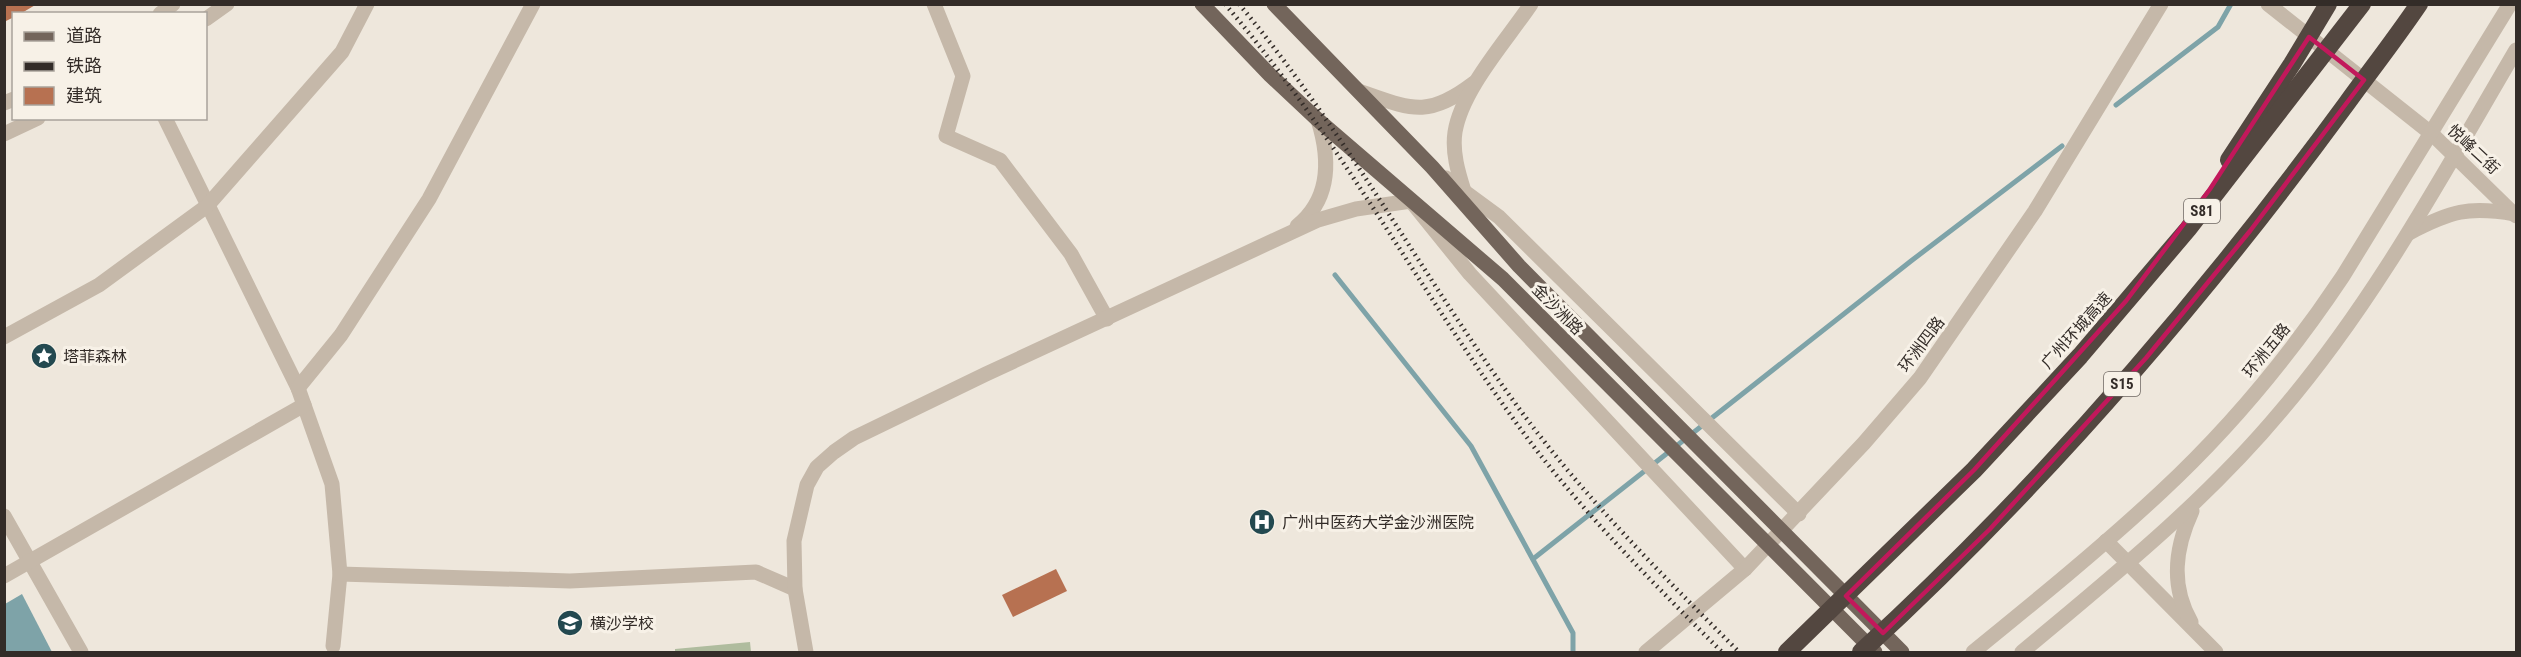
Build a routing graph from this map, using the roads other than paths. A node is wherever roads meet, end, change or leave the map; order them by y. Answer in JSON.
{"nodes":[{"id":1,"x":226,"y":4,"type":"edge"},
{"id":2,"x":367,"y":4,"type":"edge"},
{"id":3,"x":533,"y":4,"type":"edge"},
{"id":4,"x":1202,"y":4,"type":"edge"},
{"id":5,"x":1274,"y":4,"type":"edge"},
{"id":6,"x":1532,"y":4,"type":"edge"},
{"id":7,"x":2161,"y":4,"type":"edge"},
{"id":8,"x":2268,"y":4,"type":"edge"},
{"id":9,"x":2328,"y":4,"type":"edge"},
{"id":10,"x":2362,"y":4,"type":"edge"},
{"id":11,"x":2419,"y":4,"type":"edge"},
{"id":12,"x":2510,"y":4,"type":"edge"},
{"id":13,"x":931,"y":5,"type":"edge"},
{"id":14,"x":207,"y":18,"type":"edge"},
{"id":15,"x":2517,"y":50,"type":"edge"},
{"id":16,"x":1479,"y":79,"type":"junction"},
{"id":17,"x":1359,"y":91,"type":"junction"},
{"id":18,"x":34,"y":120,"type":"edge"},
{"id":19,"x":166,"y":120,"type":"edge"},
{"id":20,"x":1318,"y":120,"type":"junction"},
{"id":21,"x":4,"y":134,"type":"edge"},
{"id":22,"x":2432,"y":134,"type":"junction"},
{"id":23,"x":2454,"y":155,"type":"junction"},
{"id":24,"x":1432,"y":167,"type":"junction"},
{"id":25,"x":1464,"y":190,"type":"junction"},
{"id":26,"x":1411,"y":201,"type":"junction"},
{"id":27,"x":207,"y":206,"type":"junction"},
{"id":28,"x":2516,"y":215,"type":"edge"},
{"id":29,"x":1475,"y":218,"type":"junction"},
{"id":30,"x":2408,"y":234,"type":"junction"},
{"id":31,"x":1285,"y":236,"type":"junction"},
{"id":32,"x":1107,"y":319,"type":"junction"},
{"id":33,"x":4,"y":337,"type":"edge"},
{"id":34,"x":2080,"y":356,"type":"junction"},
{"id":35,"x":298,"y":388,"type":"junction"},
{"id":36,"x":304,"y":405,"type":"junction"},
{"id":37,"x":2195,"y":505,"type":"junction"},
{"id":38,"x":1799,"y":514,"type":"junction"},
{"id":39,"x":4,"y":516,"type":"edge"},
{"id":40,"x":2106,"y":541,"type":"junction"},
{"id":41,"x":30,"y":562,"type":"junction"},
{"id":42,"x":2127,"y":565,"type":"junction"},
{"id":43,"x":1745,"y":569,"type":"junction"},
{"id":44,"x":340,"y":574,"type":"junction"},
{"id":45,"x":4,"y":576,"type":"edge"},
{"id":46,"x":795,"y":589,"type":"junction"},
{"id":47,"x":2198,"y":636,"type":"junction"},
{"id":48,"x":333,"y":646,"type":"dead end"},
{"id":49,"x":81,"y":652,"type":"edge"},
{"id":50,"x":806,"y":652,"type":"edge"},
{"id":51,"x":1646,"y":652,"type":"edge"},
{"id":52,"x":1788,"y":652,"type":"edge"},
{"id":53,"x":1861,"y":652,"type":"edge"},
{"id":54,"x":1875,"y":652,"type":"edge"},
{"id":55,"x":1902,"y":652,"type":"edge"},
{"id":56,"x":1973,"y":652,"type":"edge"},
{"id":57,"x":2022,"y":652,"type":"edge"},
{"id":58,"x":2216,"y":652,"type":"edge"}],
"edges":[{"from":1,"to":14,"type":"street"},
{"from":2,"to":27,"type":"street"},
{"from":3,"to":35,"type":"street"},
{"from":4,"to":20,"type":"main road","name":"金沙洲路"},
{"from":5,"to":17,"type":"main road","name":"金沙洲路"},
{"from":6,"to":16,"type":"street"},
{"from":7,"to":38,"type":"street","name":"环洲四路"},
{"from":8,"to":22,"type":"street","name":"悦峰二街"},
{"from":9,"to":34,"type":"highway"},
{"from":10,"to":34,"type":"highway","name":"广州环城高速","number":"S81"},
{"from":11,"to":53,"type":"highway","number":"S15"},
{"from":12,"to":22,"type":"street","name":"环洲五路"},
{"from":13,"to":32,"type":"street"},
{"from":15,"to":23,"type":"street"},
{"from":16,"to":17,"type":"street"},
{"from":16,"to":25,"type":"street"},
{"from":17,"to":24,"type":"main road","name":"金沙洲路"},
{"from":18,"to":21,"type":"street"},
{"from":19,"to":27,"type":"street"},
{"from":20,"to":26,"type":"main road","name":"金沙洲路"},
{"from":20,"to":31,"type":"street"},
{"from":22,"to":23,"type":"street","name":"悦峰二街"},
{"from":22,"to":40,"type":"street","name":"环洲五路"},
{"from":23,"to":28,"type":"street","name":"悦峰二街"},
{"from":23,"to":30,"type":"street"},
{"from":24,"to":25,"type":"street"},
{"from":24,"to":29,"type":"main road","name":"金沙洲路"},
{"from":25,"to":29,"type":"street"},
{"from":25,"to":38,"type":"street"},
{"from":26,"to":31,"type":"street"},
{"from":26,"to":43,"type":"street"},
{"from":26,"to":54,"type":"main road","name":"金沙洲路"},
{"from":27,"to":33,"type":"street"},
{"from":27,"to":35,"type":"street"},
{"from":28,"to":30,"type":"street"},
{"from":29,"to":55,"type":"main road","name":"金沙洲路"},
{"from":30,"to":37,"type":"street"},
{"from":31,"to":32,"type":"street"},
{"from":32,"to":46,"type":"street"},
{"from":34,"to":52,"type":"highway","name":"广州环城高速"},
{"from":35,"to":36,"type":"street"},
{"from":36,"to":41,"type":"street"},
{"from":36,"to":44,"type":"street"},
{"from":37,"to":42,"type":"street"},
{"from":37,"to":47,"type":"street"},
{"from":38,"to":43,"type":"street","name":"环洲四路"},
{"from":39,"to":41,"type":"street"},
{"from":40,"to":42,"type":"street"},
{"from":40,"to":56,"type":"street","name":"环洲五路"},
{"from":41,"to":45,"type":"street"},
{"from":41,"to":49,"type":"street"},
{"from":42,"to":47,"type":"street"},
{"from":42,"to":57,"type":"street"},
{"from":43,"to":51,"type":"street","name":"环洲四路"},
{"from":44,"to":46,"type":"street"},
{"from":44,"to":48,"type":"street"},
{"from":46,"to":50,"type":"street"},
{"from":47,"to":58,"type":"street"}]}
